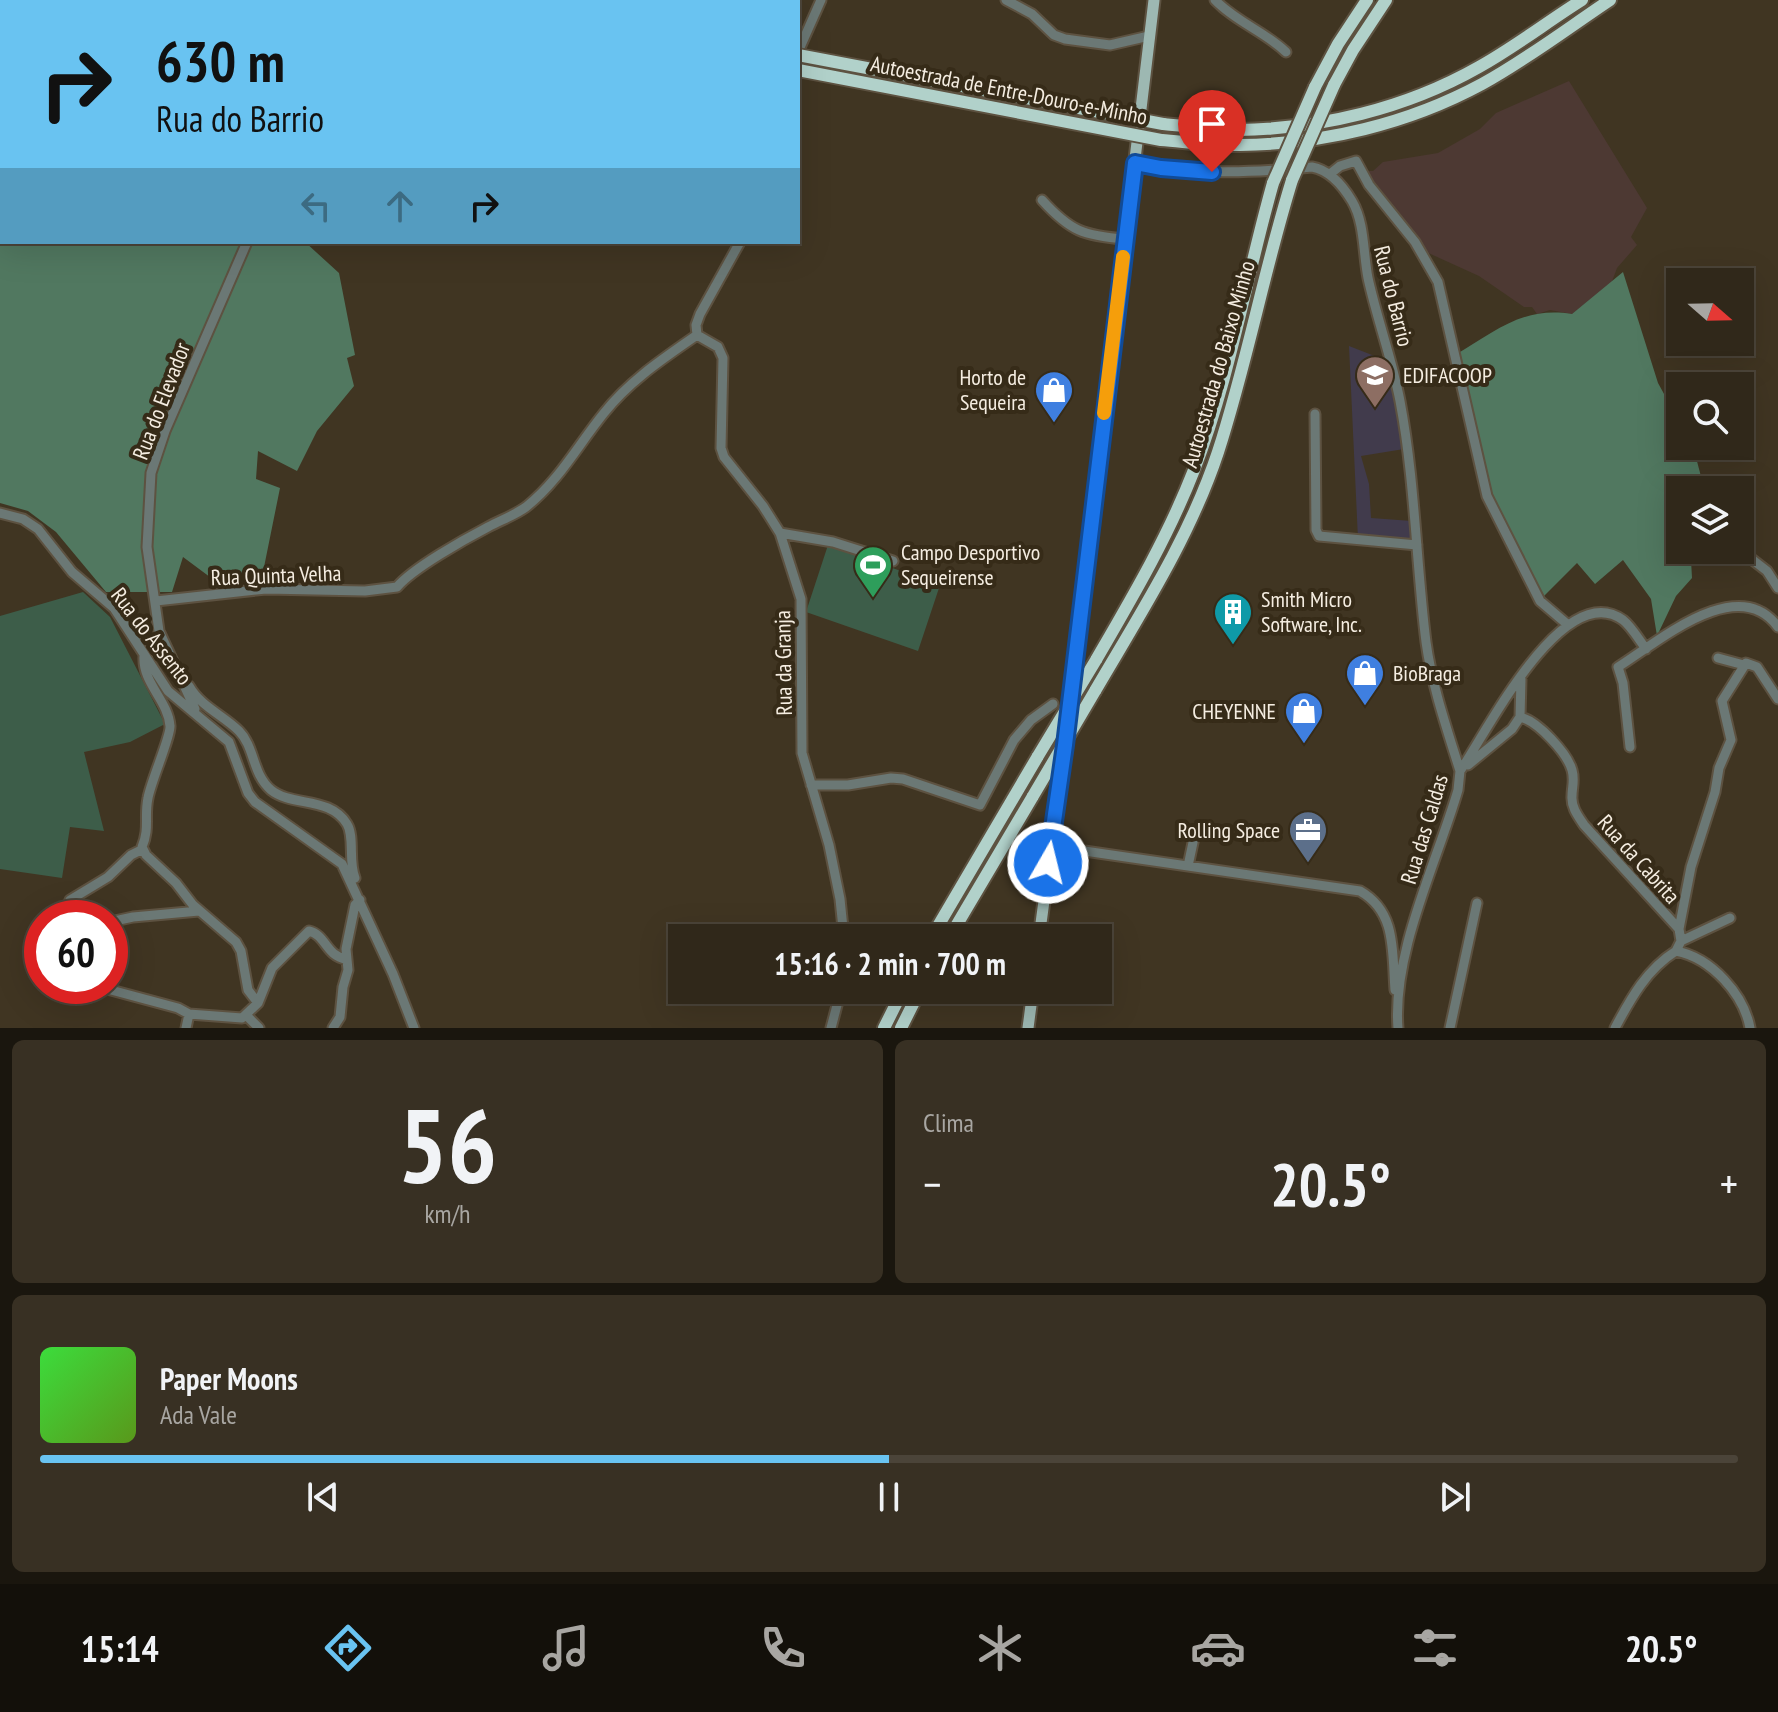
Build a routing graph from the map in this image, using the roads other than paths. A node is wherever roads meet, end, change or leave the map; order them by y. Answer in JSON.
{"nodes":[{"id":1,"x":821,"y":0,"type":"edge"},
{"id":2,"x":1006,"y":0,"type":"edge"},
{"id":3,"x":1154,"y":0,"type":"edge"},
{"id":4,"x":1215,"y":0,"type":"edge"},
{"id":5,"x":1367,"y":0,"type":"edge"},
{"id":6,"x":1386,"y":0,"type":"edge"},
{"id":7,"x":1582,"y":0,"type":"edge"},
{"id":8,"x":1610,"y":0,"type":"edge"},
{"id":9,"x":1149,"y":36,"type":"junction"},
{"id":10,"x":800,"y":48,"type":"edge"},
{"id":11,"x":1286,"y":52,"type":"dead end"},
{"id":12,"x":800,"y":53,"type":"edge"},
{"id":13,"x":800,"y":70,"type":"edge"},
{"id":14,"x":1135,"y":163,"type":"junction"},
{"id":15,"x":1330,"y":174,"type":"junction"},
{"id":16,"x":1042,"y":200,"type":"dead end"},
{"id":17,"x":1125,"y":239,"type":"junction"},
{"id":18,"x":246,"y":244,"type":"edge"},
{"id":19,"x":739,"y":244,"type":"edge"},
{"id":20,"x":697,"y":335,"type":"junction"},
{"id":21,"x":1315,"y":414,"type":"dead end"},
{"id":22,"x":0,"y":513,"type":"edge"},
{"id":23,"x":780,"y":533,"type":"junction"},
{"id":24,"x":1417,"y":545,"type":"junction"},
{"id":25,"x":893,"y":561,"type":"dead end"},
{"id":26,"x":1754,"y":561,"type":"edge"},
{"id":27,"x":1778,"y":588,"type":"edge"},
{"id":28,"x":156,"y":601,"type":"junction"},
{"id":29,"x":1775,"y":622,"type":"edge"},
{"id":30,"x":1567,"y":624,"type":"junction"},
{"id":31,"x":1646,"y":649,"type":"junction"},
{"id":32,"x":144,"y":654,"type":"junction"},
{"id":33,"x":1718,"y":658,"type":"dead end"},
{"id":34,"x":1744,"y":665,"type":"junction"},
{"id":35,"x":1521,"y":675,"type":"junction"},
{"id":36,"x":181,"y":678,"type":"junction"},
{"id":37,"x":1778,"y":699,"type":"edge"},
{"id":38,"x":1053,"y":704,"type":"dead end"},
{"id":39,"x":198,"y":715,"type":"junction"},
{"id":40,"x":1520,"y":717,"type":"junction"},
{"id":41,"x":1630,"y":747,"type":"dead end"},
{"id":42,"x":1460,"y":771,"type":"junction"},
{"id":43,"x":811,"y":785,"type":"junction"},
{"id":44,"x":1195,"y":833,"type":"dead end"},
{"id":45,"x":1050,"y":846,"type":"junction"},
{"id":46,"x":143,"y":849,"type":"junction"},
{"id":47,"x":1188,"y":866,"type":"junction"},
{"id":48,"x":359,"y":898,"type":"junction"},
{"id":49,"x":70,"y":900,"type":"edge"},
{"id":50,"x":1477,"y":903,"type":"dead end"},
{"id":51,"x":199,"y":911,"type":"junction"},
{"id":52,"x":1730,"y":918,"type":"dead end"},
{"id":53,"x":128,"y":920,"type":"edge"},
{"id":54,"x":843,"y":924,"type":"edge"},
{"id":55,"x":939,"y":924,"type":"edge"},
{"id":56,"x":957,"y":924,"type":"edge"},
{"id":57,"x":1041,"y":924,"type":"edge"},
{"id":58,"x":1679,"y":929,"type":"junction"},
{"id":59,"x":1681,"y":941,"type":"junction"},
{"id":60,"x":1676,"y":951,"type":"junction"},
{"id":61,"x":346,"y":959,"type":"junction"},
{"id":62,"x":1399,"y":964,"type":"junction"},
{"id":63,"x":128,"y":995,"type":"edge"},
{"id":64,"x":258,"y":1003,"type":"junction"},
{"id":65,"x":837,"y":1004,"type":"edge"},
{"id":66,"x":896,"y":1004,"type":"edge"},
{"id":67,"x":913,"y":1004,"type":"edge"},
{"id":68,"x":1031,"y":1004,"type":"edge"},
{"id":69,"x":189,"y":1014,"type":"junction"},
{"id":70,"x":247,"y":1016,"type":"junction"},
{"id":71,"x":186,"y":1028,"type":"edge"},
{"id":72,"x":259,"y":1028,"type":"edge"},
{"id":73,"x":333,"y":1028,"type":"edge"},
{"id":74,"x":414,"y":1028,"type":"edge"},
{"id":75,"x":831,"y":1028,"type":"edge"},
{"id":76,"x":884,"y":1028,"type":"edge"},
{"id":77,"x":901,"y":1028,"type":"edge"},
{"id":78,"x":1028,"y":1028,"type":"edge"},
{"id":79,"x":1398,"y":1028,"type":"edge"},
{"id":80,"x":1450,"y":1028,"type":"edge"},
{"id":81,"x":1615,"y":1028,"type":"edge"},
{"id":82,"x":1750,"y":1028,"type":"edge"}],
"edges":[{"from":1,"to":10,"type":"street"},
{"from":2,"to":9,"type":"street"},
{"from":3,"to":9,"type":"main road"},
{"from":4,"to":11,"type":"street"},
{"from":5,"to":55,"type":"highway","name":"Autoestrada do Baixo Minho","bridge":true},
{"from":6,"to":56,"type":"highway","name":"Autoestrada do Baixo Minho","bridge":true},
{"from":7,"to":12,"type":"highway","name":"Autoestrada de Entre-Douro-e-Minho","bridge":true},
{"from":8,"to":13,"type":"highway","name":"Autoestrada de Entre-Douro-e-Minho","bridge":true},
{"from":9,"to":14,"type":"main road"},
{"from":14,"to":15,"type":"street"},
{"from":14,"to":17,"type":"main road"},
{"from":15,"to":24,"type":"street","name":"Rua do Barrio"},
{"from":15,"to":30,"type":"street"},
{"from":16,"to":17,"type":"street"},
{"from":17,"to":45,"type":"main road"},
{"from":18,"to":28,"type":"street","name":"Rua do Elevador"},
{"from":19,"to":20,"type":"street"},
{"from":20,"to":23,"type":"street","name":"Rua da Granja"},
{"from":20,"to":28,"type":"street","name":"Rua Quinta Velha"},
{"from":21,"to":24,"type":"street"},
{"from":22,"to":32,"type":"street","name":"Rua do Assento"},
{"from":23,"to":25,"type":"street"},
{"from":23,"to":43,"type":"street","name":"Rua da Granja"},
{"from":24,"to":42,"type":"street","name":"Rua do Barrio"},
{"from":26,"to":27,"type":"street"},
{"from":28,"to":36,"type":"street","name":"Rua do Elevador"},
{"from":29,"to":31,"type":"street"},
{"from":30,"to":31,"type":"street"},
{"from":30,"to":35,"type":"street","name":"Rua das Caldas"},
{"from":31,"to":41,"type":"street"},
{"from":32,"to":39,"type":"street","name":"Rua do Assento"},
{"from":32,"to":46,"type":"street"},
{"from":33,"to":34,"type":"street"},
{"from":34,"to":37,"type":"street"},
{"from":34,"to":58,"type":"street"},
{"from":35,"to":40,"type":"street"},
{"from":35,"to":42,"type":"street","name":"Rua das Caldas"},
{"from":36,"to":39,"type":"street","name":"Rua do Elevador"},
{"from":36,"to":48,"type":"street"},
{"from":38,"to":43,"type":"street"},
{"from":39,"to":48,"type":"street","name":"Rua do Assento"},
{"from":40,"to":42,"type":"street"},
{"from":40,"to":58,"type":"street","name":"Rua da Cabrita"},
{"from":42,"to":62,"type":"street","name":"Rua das Caldas"},
{"from":43,"to":54,"type":"street","name":"Rua da Granja"},
{"from":44,"to":47,"type":"street"},
{"from":45,"to":47,"type":"street"},
{"from":45,"to":57,"type":"main road"},
{"from":46,"to":49,"type":"street"},
{"from":46,"to":51,"type":"street"},
{"from":47,"to":62,"type":"street","name":"Rua das Caldas"},
{"from":48,"to":61,"type":"street"},
{"from":48,"to":74,"type":"street","name":"Rua do Assento"},
{"from":50,"to":80,"type":"street"},
{"from":51,"to":53,"type":"street"},
{"from":51,"to":64,"type":"street"},
{"from":52,"to":59,"type":"street"},
{"from":58,"to":59,"type":"street","name":"Rua da Cabrita"},
{"from":59,"to":60,"type":"street"},
{"from":60,"to":81,"type":"street"},
{"from":60,"to":82,"type":"street"},
{"from":61,"to":64,"type":"street"},
{"from":61,"to":73,"type":"street"},
{"from":62,"to":79,"type":"street","name":"Rua das Caldas"},
{"from":63,"to":69,"type":"street"},
{"from":64,"to":70,"type":"street"},
{"from":65,"to":75,"type":"street"},
{"from":66,"to":76,"type":"highway"},
{"from":67,"to":77,"type":"highway"},
{"from":68,"to":78,"type":"main road"},
{"from":69,"to":70,"type":"street"},
{"from":69,"to":71,"type":"street"},
{"from":70,"to":72,"type":"street"}]}
